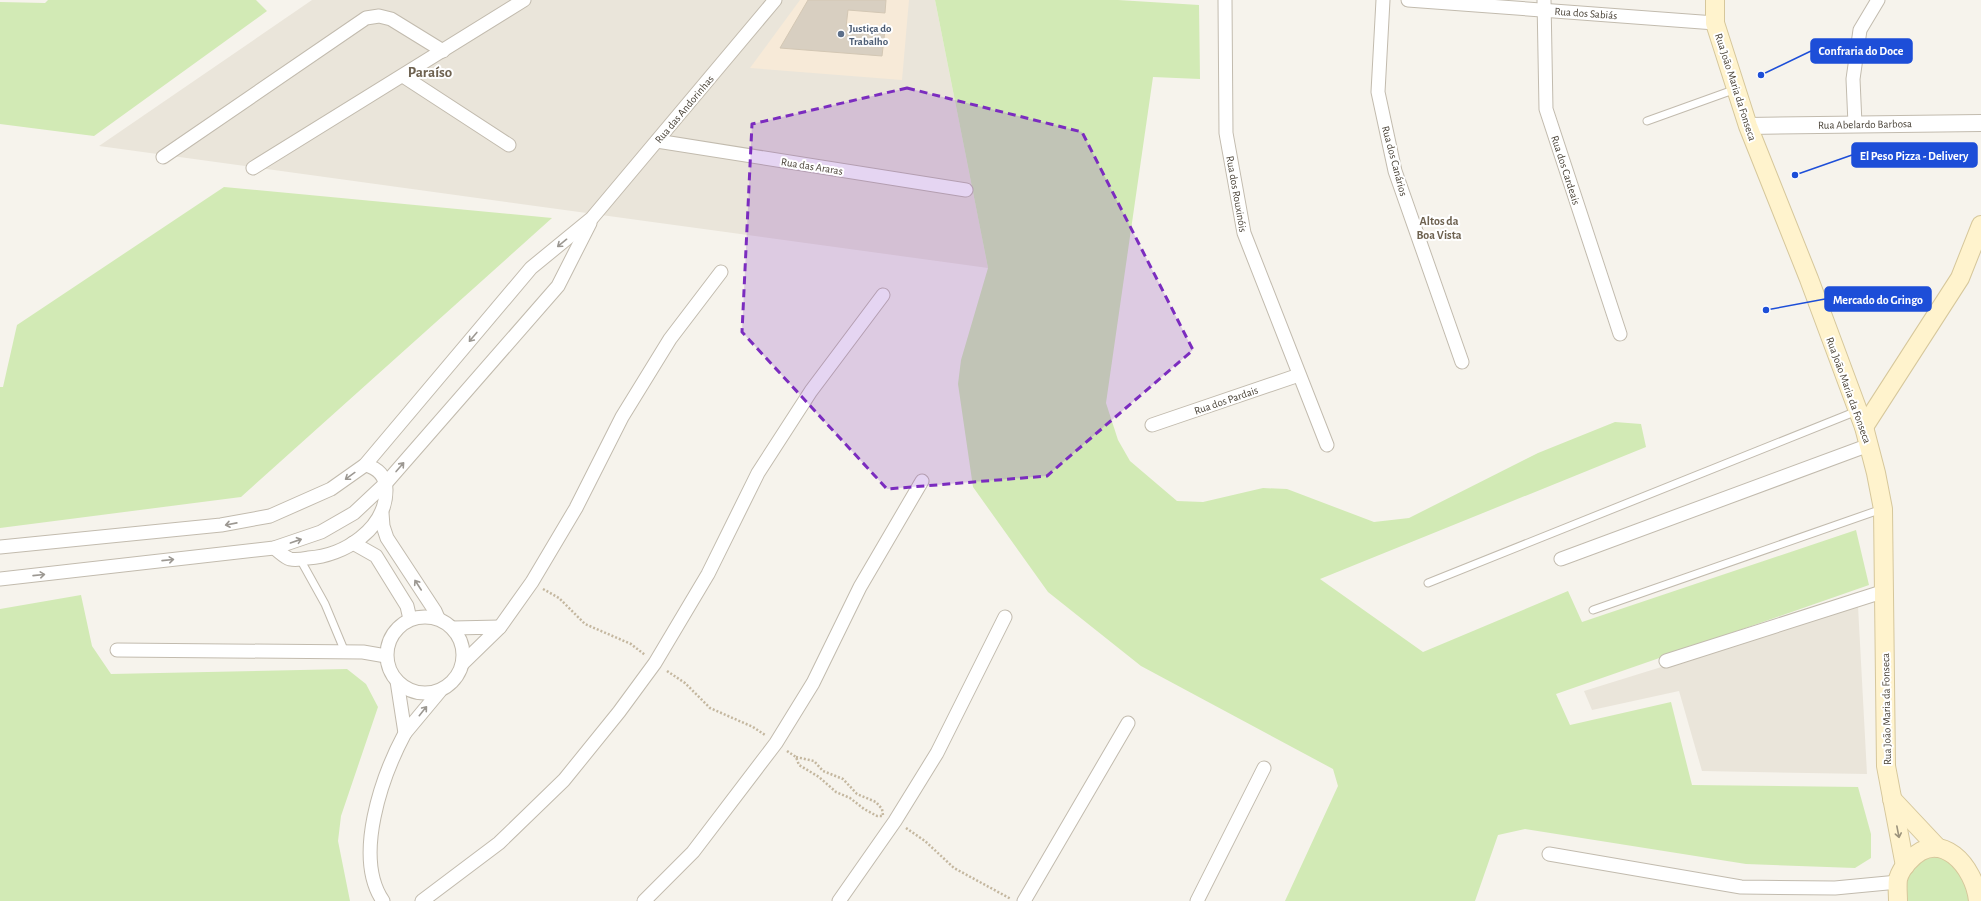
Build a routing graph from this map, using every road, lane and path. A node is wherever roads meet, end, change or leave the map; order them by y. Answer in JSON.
{"nodes":[{"id":1,"x":524,"y":0,"type":"edge"},
{"id":2,"x":776,"y":0,"type":"edge"},
{"id":3,"x":1225,"y":0,"type":"edge"},
{"id":4,"x":1383,"y":0,"type":"edge"},
{"id":5,"x":1408,"y":0,"type":"edge"},
{"id":6,"x":1716,"y":0,"type":"edge"},
{"id":7,"x":1878,"y":0,"type":"edge"},
{"id":8,"x":1544,"y":5,"type":"edge"},
{"id":9,"x":1715,"y":23,"type":"junction"},
{"id":10,"x":443,"y":51,"type":"junction"},
{"id":11,"x":403,"y":76,"type":"junction"},
{"id":12,"x":1736,"y":88,"type":"junction"},
{"id":13,"x":1647,"y":121,"type":"dead end"},
{"id":14,"x":1981,"y":123,"type":"edge"},
{"id":15,"x":1855,"y":124,"type":"junction"},
{"id":16,"x":1748,"y":126,"type":"junction"},
{"id":17,"x":657,"y":141,"type":"junction"},
{"id":18,"x":509,"y":145,"type":"dead end"},
{"id":19,"x":163,"y":157,"type":"dead end"},
{"id":20,"x":253,"y":168,"type":"dead end"},
{"id":21,"x":966,"y":190,"type":"dead end"},
{"id":22,"x":592,"y":218,"type":"junction"},
{"id":23,"x":1981,"y":225,"type":"edge"},
{"id":24,"x":721,"y":272,"type":"dead end"},
{"id":25,"x":883,"y":296,"type":"dead end"},
{"id":26,"x":1620,"y":334,"type":"dead end"},
{"id":27,"x":1462,"y":362,"type":"dead end"},
{"id":28,"x":1299,"y":375,"type":"junction"},
{"id":29,"x":1879,"y":402,"type":"junction"},
{"id":30,"x":1857,"y":411,"type":"junction"},
{"id":31,"x":1152,"y":425,"type":"dead end"},
{"id":32,"x":1327,"y":445,"type":"dead end"},
{"id":33,"x":1869,"y":445,"type":"junction"},
{"id":34,"x":365,"y":465,"type":"junction"},
{"id":35,"x":922,"y":481,"type":"dead end"},
{"id":36,"x":386,"y":483,"type":"junction"},
{"id":37,"x":1883,"y":509,"type":"junction"},
{"id":38,"x":382,"y":513,"type":"junction"},
{"id":39,"x":352,"y":543,"type":"junction"},
{"id":40,"x":0,"y":547,"type":"edge"},
{"id":41,"x":274,"y":548,"type":"junction"},
{"id":42,"x":300,"y":559,"type":"junction"},
{"id":43,"x":1561,"y":559,"type":"dead end"},
{"id":44,"x":0,"y":579,"type":"edge"},
{"id":45,"x":1428,"y":583,"type":"dead end"},
{"id":46,"x":1885,"y":591,"type":"junction"},
{"id":47,"x":1593,"y":610,"type":"dead end"},
{"id":48,"x":1005,"y":617,"type":"dead end"},
{"id":49,"x":438,"y":618,"type":"junction"},
{"id":50,"x":410,"y":619,"type":"junction"},
{"id":51,"x":500,"y":627,"type":"junction"},
{"id":52,"x":453,"y":628,"type":"junction"},
{"id":53,"x":117,"y":650,"type":"dead end"},
{"id":54,"x":345,"y":652,"type":"junction"},
{"id":55,"x":386,"y":656,"type":"junction"},
{"id":56,"x":1666,"y":661,"type":"dead end"},
{"id":57,"x":463,"y":663,"type":"junction"},
{"id":58,"x":397,"y":681,"type":"junction"},
{"id":59,"x":440,"y":691,"type":"junction"},
{"id":60,"x":1128,"y":723,"type":"dead end"},
{"id":61,"x":405,"y":733,"type":"junction"},
{"id":62,"x":1264,"y":768,"type":"dead end"},
{"id":63,"x":823,"y":771,"type":"junction"},
{"id":64,"x":819,"y":777,"type":"junction"},
{"id":65,"x":857,"y":794,"type":"junction"},
{"id":66,"x":1892,"y":799,"type":"junction"},
{"id":67,"x":854,"y":801,"type":"junction"},
{"id":68,"x":889,"y":819,"type":"junction"},
{"id":69,"x":1938,"y":848,"type":"junction"},
{"id":70,"x":1549,"y":854,"type":"dead end"},
{"id":71,"x":1905,"y":866,"type":"junction"},
{"id":72,"x":1898,"y":882,"type":"junction"},
{"id":73,"x":383,"y":901,"type":"edge"},
{"id":74,"x":422,"y":901,"type":"edge"},
{"id":75,"x":644,"y":901,"type":"edge"},
{"id":76,"x":839,"y":901,"type":"edge"},
{"id":77,"x":1016,"y":901,"type":"edge"},
{"id":78,"x":1024,"y":901,"type":"edge"},
{"id":79,"x":1197,"y":901,"type":"edge"},
{"id":80,"x":1898,"y":901,"type":"edge"},
{"id":81,"x":1978,"y":901,"type":"edge"}],
"edges":[{"from":1,"to":10,"type":"street"},
{"from":2,"to":17,"type":"street","name":"Rua das Andorinhas"},
{"from":3,"to":28,"type":"street","name":"Rua dos Rouxinóis"},
{"from":4,"to":27,"type":"street","name":"Rua dos Canários"},
{"from":5,"to":8,"type":"street","name":"Rua dos Sabiás"},
{"from":6,"to":9,"type":"main road","name":"Rua João Maria da Fonseca"},
{"from":7,"to":15,"type":"street"},
{"from":8,"to":9,"type":"street","name":"Rua dos Sabiás"},
{"from":8,"to":26,"type":"street","name":"Rua dos Cardeais"},
{"from":9,"to":12,"type":"main road","name":"Rua João Maria da Fonseca"},
{"from":10,"to":11,"type":"street"},
{"from":10,"to":19,"type":"street"},
{"from":11,"to":18,"type":"street"},
{"from":11,"to":20,"type":"street"},
{"from":12,"to":13,"type":"lane"},
{"from":12,"to":16,"type":"main road","name":"Rua João Maria da Fonseca"},
{"from":14,"to":15,"type":"street","name":"Rua Abelardo Barbosa"},
{"from":15,"to":16,"type":"street","name":"Rua Abelardo Barbosa"},
{"from":16,"to":30,"type":"main road","name":"Rua João Maria da Fonseca"},
{"from":17,"to":21,"type":"street","name":"Rua das Araras"},
{"from":17,"to":22,"type":"street","name":"Rua das Andorinhas"},
{"from":22,"to":34,"type":"street","one_way":true},
{"from":36,"to":22,"type":"street","one_way":true},
{"from":23,"to":29,"type":"main road"},
{"from":24,"to":51,"type":"street"},
{"from":25,"to":74,"type":"street"},
{"from":28,"to":31,"type":"street","name":"Rua dos Pardais"},
{"from":28,"to":32,"type":"street","name":"Rua dos Rouxinóis"},
{"from":29,"to":30,"type":"main road"},
{"from":29,"to":30,"type":"main road"},
{"from":29,"to":33,"type":"main road"},
{"from":30,"to":33,"type":"main road","name":"Rua João Maria da Fonseca"},
{"from":30,"to":45,"type":"lane"},
{"from":33,"to":37,"type":"main road","name":"Rua João Maria da Fonseca"},
{"from":33,"to":43,"type":"street"},
{"from":34,"to":36,"type":"street"},
{"from":34,"to":40,"type":"street","one_way":true},
{"from":35,"to":75,"type":"street"},
{"from":36,"to":38,"type":"street"},
{"from":41,"to":36,"type":"street","one_way":true},
{"from":37,"to":46,"type":"main road","name":"Rua João Maria da Fonseca"},
{"from":37,"to":47,"type":"lane"},
{"from":38,"to":39,"type":"street"},
{"from":49,"to":38,"type":"street","one_way":true},
{"from":39,"to":42,"type":"street"},
{"from":39,"to":50,"type":"street"},
{"from":41,"to":42,"type":"street"},
{"from":44,"to":41,"type":"street","one_way":true},
{"from":42,"to":54,"type":"lane"},
{"from":46,"to":56,"type":"street"},
{"from":46,"to":66,"type":"main road","name":"Rua João Maria da Fonseca"},
{"from":48,"to":68,"type":"street"},
{"from":49,"to":50,"type":"street"},
{"from":49,"to":52,"type":"street"},
{"from":50,"to":55,"type":"street"},
{"from":51,"to":52,"type":"street"},
{"from":51,"to":57,"type":"street"},
{"from":52,"to":57,"type":"street"},
{"from":53,"to":54,"type":"street"},
{"from":54,"to":55,"type":"street"},
{"from":55,"to":58,"type":"street"},
{"from":57,"to":59,"type":"street"},
{"from":58,"to":59,"type":"street"},
{"from":58,"to":61,"type":"street"},
{"from":61,"to":59,"type":"street","one_way":true},
{"from":60,"to":78,"type":"street"},
{"from":61,"to":73,"type":"street"},
{"from":62,"to":79,"type":"street"},
{"from":63,"to":64,"type":"path"},
{"from":63,"to":64,"type":"path"},
{"from":63,"to":65,"type":"path"},
{"from":64,"to":67,"type":"path"},
{"from":65,"to":67,"type":"path"},
{"from":65,"to":68,"type":"path"},
{"from":66,"to":69,"type":"main road"},
{"from":66,"to":71,"type":"main road","name":"Rua João Maria da Fonseca","one_way":true},
{"from":67,"to":68,"type":"path"},
{"from":68,"to":76,"type":"street"},
{"from":68,"to":77,"type":"path"},
{"from":69,"to":71,"type":"main road"},
{"from":69,"to":81,"type":"main road"},
{"from":70,"to":72,"type":"street"},
{"from":71,"to":72,"type":"main road"},
{"from":72,"to":80,"type":"main road"}]}
